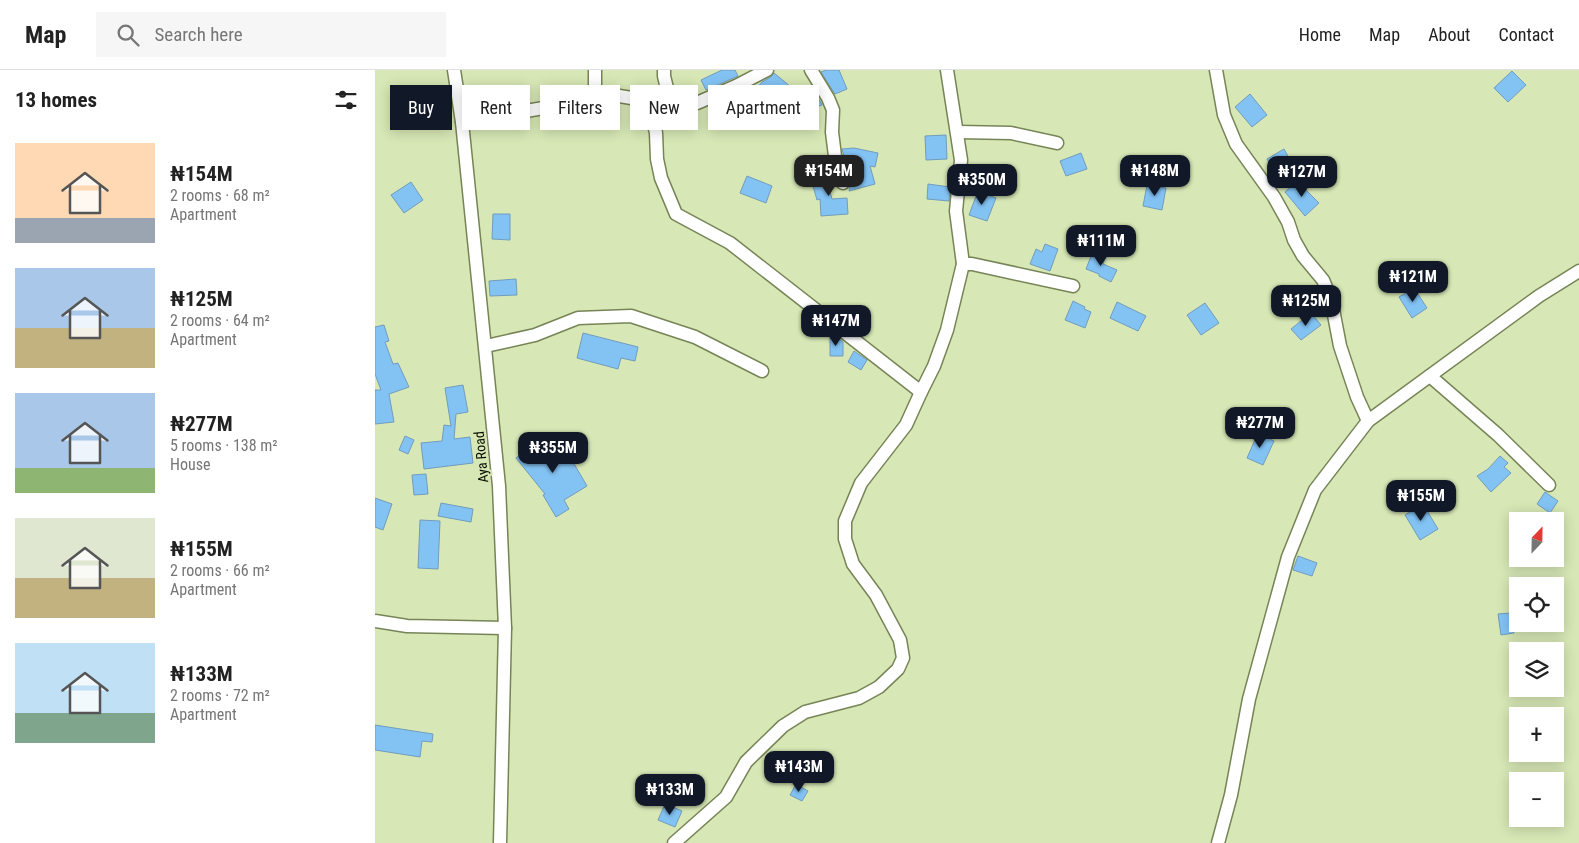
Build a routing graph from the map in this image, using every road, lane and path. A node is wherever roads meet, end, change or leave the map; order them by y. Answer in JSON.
{"nodes":[{"id":1,"x":454,"y":70,"type":"edge"},
{"id":2,"x":595,"y":70,"type":"edge"},
{"id":3,"x":664,"y":70,"type":"edge"},
{"id":4,"x":767,"y":70,"type":"edge"},
{"id":5,"x":811,"y":70,"type":"edge"},
{"id":6,"x":947,"y":70,"type":"edge"},
{"id":7,"x":1216,"y":70,"type":"edge"},
{"id":8,"x":595,"y":85,"type":"edge"},
{"id":9,"x":666,"y":85,"type":"edge"},
{"id":10,"x":698,"y":103,"type":"edge"},
{"id":11,"x":462,"y":122,"type":"edge"},
{"id":12,"x":463,"y":130,"type":"edge"},
{"id":13,"x":655,"y":130,"type":"edge"},
{"id":14,"x":958,"y":132,"type":"junction"},
{"id":15,"x":1057,"y":143,"type":"dead end"},
{"id":16,"x":843,"y":183,"type":"dead end"},
{"id":17,"x":963,"y":264,"type":"junction"},
{"id":18,"x":1579,"y":271,"type":"edge"},
{"id":19,"x":1073,"y":286,"type":"dead end"},
{"id":20,"x":486,"y":346,"type":"junction"},
{"id":21,"x":761,"y":371,"type":"dead end"},
{"id":22,"x":1430,"y":376,"type":"junction"},
{"id":23,"x":921,"y":392,"type":"junction"},
{"id":24,"x":1368,"y":421,"type":"junction"},
{"id":25,"x":1549,"y":485,"type":"dead end"},
{"id":26,"x":375,"y":621,"type":"edge"},
{"id":27,"x":505,"y":628,"type":"junction"},
{"id":28,"x":500,"y":843,"type":"edge"},
{"id":29,"x":674,"y":843,"type":"edge"},
{"id":30,"x":1218,"y":843,"type":"edge"}],
"edges":[{"from":1,"to":11,"type":"street","name":"Aya Road"},
{"from":2,"to":8,"type":"street"},
{"from":3,"to":9,"type":"street"},
{"from":4,"to":10,"type":"street"},
{"from":5,"to":16,"type":"street"},
{"from":6,"to":14,"type":"street"},
{"from":7,"to":24,"type":"street"},
{"from":12,"to":20,"type":"street","name":"Aya Road"},
{"from":13,"to":23,"type":"street"},
{"from":14,"to":15,"type":"street"},
{"from":14,"to":17,"type":"street"},
{"from":17,"to":19,"type":"street"},
{"from":17,"to":23,"type":"street"},
{"from":18,"to":22,"type":"street"},
{"from":20,"to":21,"type":"street"},
{"from":20,"to":27,"type":"street","name":"Aya Road"},
{"from":22,"to":24,"type":"street"},
{"from":22,"to":25,"type":"street"},
{"from":23,"to":29,"type":"street"},
{"from":24,"to":30,"type":"street"},
{"from":26,"to":27,"type":"street"},
{"from":27,"to":28,"type":"street","name":"Aya Road"}]}
